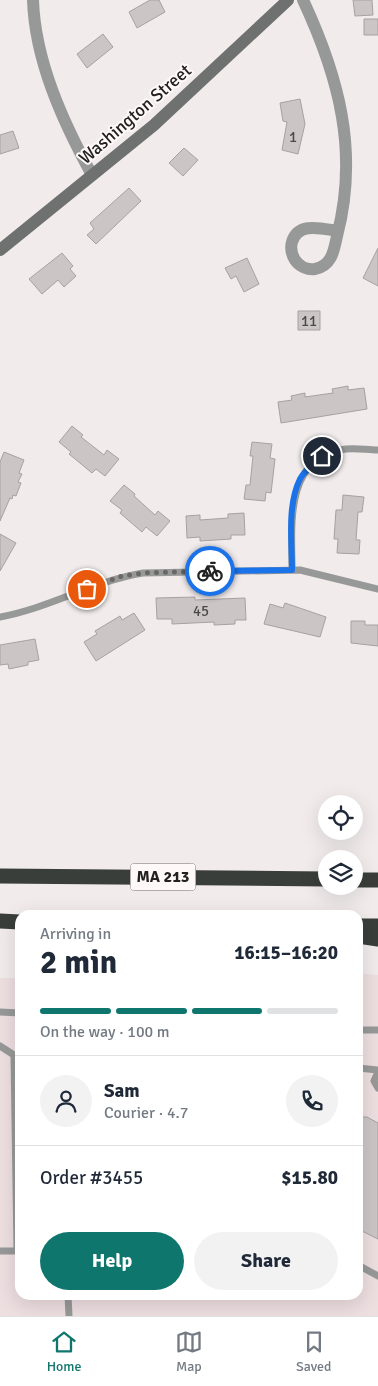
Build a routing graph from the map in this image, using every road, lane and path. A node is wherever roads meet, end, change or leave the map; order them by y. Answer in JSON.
{"nodes":[{"id":1,"x":32,"y":0,"type":"edge"},
{"id":2,"x":288,"y":0,"type":"edge"},
{"id":3,"x":303,"y":0,"type":"edge"},
{"id":4,"x":92,"y":175,"type":"junction"},
{"id":5,"x":338,"y":232,"type":"dead end"},
{"id":6,"x":0,"y":250,"type":"edge"},
{"id":7,"x":378,"y":450,"type":"edge"},
{"id":8,"x":292,"y":570,"type":"junction"},
{"id":9,"x":378,"y":589,"type":"edge"},
{"id":10,"x":0,"y":617,"type":"edge"},
{"id":11,"x":0,"y":876,"type":"edge"},
{"id":12,"x":318,"y":879,"type":"edge"},
{"id":13,"x":363,"y":880,"type":"edge"},
{"id":14,"x":378,"y":880,"type":"edge"},
{"id":15,"x":0,"y":921,"type":"edge"},
{"id":16,"x":15,"y":922,"type":"edge"},
{"id":17,"x":363,"y":926,"type":"edge"},
{"id":18,"x":378,"y":926,"type":"edge"},
{"id":19,"x":363,"y":937,"type":"edge"},
{"id":20,"x":378,"y":939,"type":"edge"},
{"id":21,"x":0,"y":1012,"type":"edge"},
{"id":22,"x":15,"y":1013,"type":"edge"},
{"id":23,"x":363,"y":1030,"type":"edge"},
{"id":24,"x":378,"y":1030,"type":"edge"},
{"id":25,"x":0,"y":1046,"type":"edge"},
{"id":26,"x":363,"y":1069,"type":"edge"},
{"id":27,"x":378,"y":1071,"type":"edge"},
{"id":28,"x":378,"y":1088,"type":"edge"},
{"id":29,"x":15,"y":1095,"type":"edge"},
{"id":30,"x":0,"y":1251,"type":"edge"},
{"id":31,"x":15,"y":1251,"type":"edge"},
{"id":32,"x":363,"y":1268,"type":"edge"},
{"id":33,"x":378,"y":1276,"type":"edge"},
{"id":34,"x":68,"y":1300,"type":"edge"},
{"id":35,"x":69,"y":1316,"type":"edge"}],
"edges":[{"from":1,"to":4,"type":"street"},
{"from":2,"to":4,"type":"street","name":"Washington Street"},
{"from":3,"to":5,"type":"street"},
{"from":4,"to":6,"type":"street","name":"Washington Street"},
{"from":7,"to":8,"type":"lane"},
{"from":8,"to":9,"type":"lane"},
{"from":8,"to":10,"type":"lane"},
{"from":11,"to":12,"type":"highway","number":"MA 213"},
{"from":13,"to":14,"type":"highway"},
{"from":15,"to":16,"type":"highway"},
{"from":17,"to":18,"type":"highway"},
{"from":19,"to":20,"type":"highway"},
{"from":21,"to":22,"type":"lane"},
{"from":23,"to":24,"type":"lane"},
{"from":25,"to":29,"type":"lane"},
{"from":26,"to":27,"type":"lane"},
{"from":27,"to":28,"type":"lane"},
{"from":30,"to":31,"type":"lane"},
{"from":32,"to":33,"type":"lane"},
{"from":34,"to":35,"type":"lane"}]}
